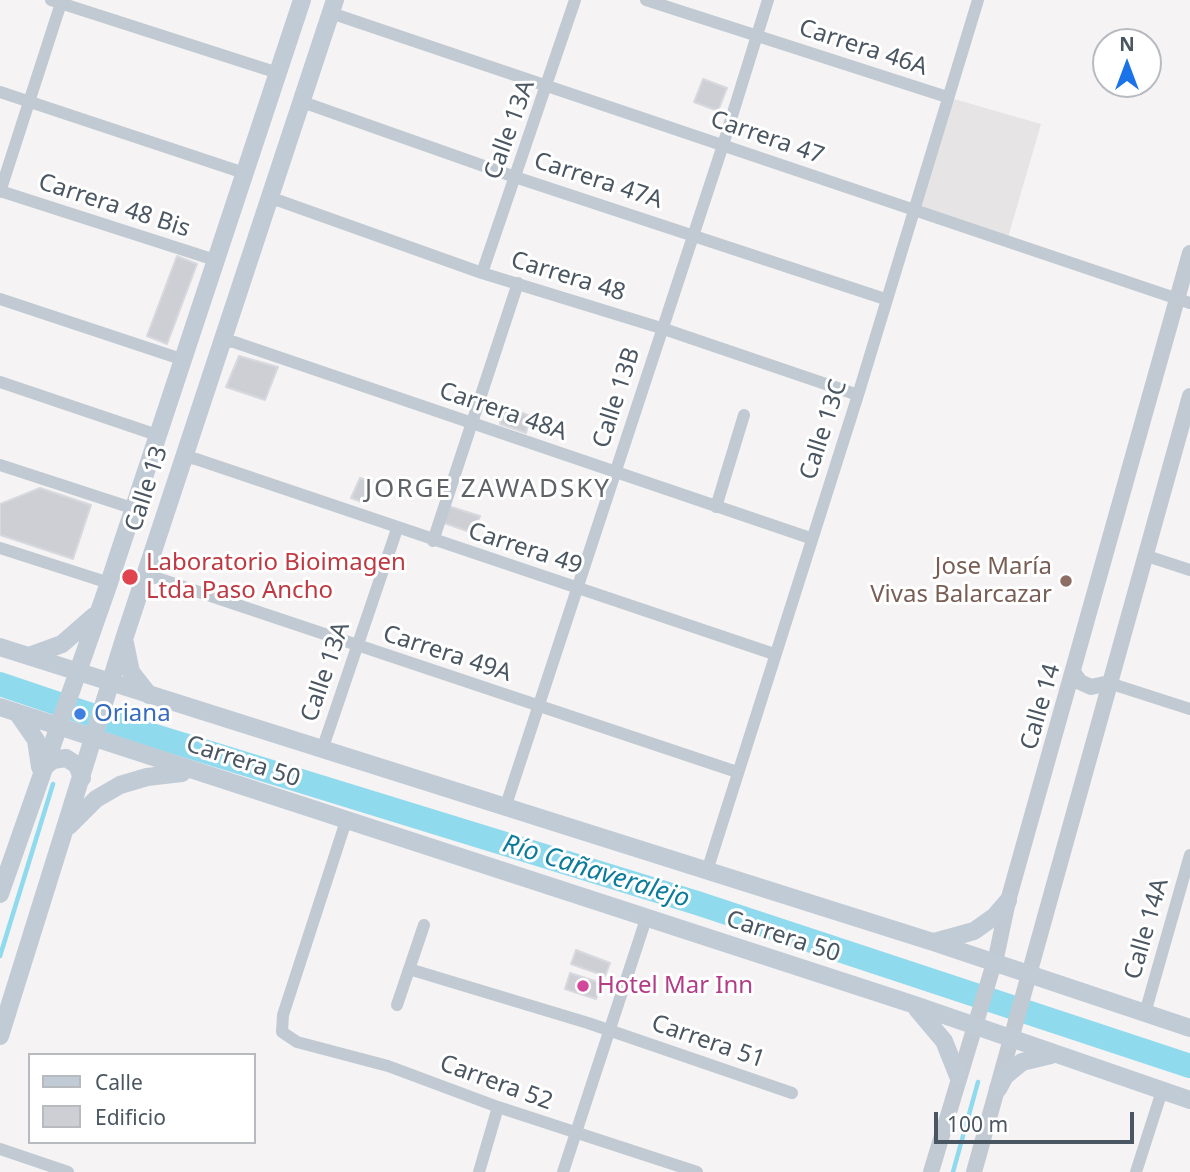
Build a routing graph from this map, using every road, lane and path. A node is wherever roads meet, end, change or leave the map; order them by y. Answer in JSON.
{"nodes":[{"id":1,"x":302,"y":0,"type":"edge"},
{"id":2,"x":575,"y":0,"type":"edge"},
{"id":3,"x":646,"y":0,"type":"edge"},
{"id":4,"x":768,"y":0,"type":"edge"},
{"id":5,"x":978,"y":0,"type":"edge"},
{"id":6,"x":58,"y":1,"type":"edge"},
{"id":7,"x":333,"y":6,"type":"edge"},
{"id":8,"x":756,"y":35,"type":"junction"},
{"id":9,"x":278,"y":74,"type":"junction"},
{"id":10,"x":548,"y":86,"type":"junction"},
{"id":11,"x":0,"y":92,"type":"edge"},
{"id":12,"x":947,"y":97,"type":"junction"},
{"id":13,"x":29,"y":102,"type":"junction"},
{"id":14,"x":299,"y":104,"type":"junction"},
{"id":15,"x":723,"y":145,"type":"junction"},
{"id":16,"x":244,"y":173,"type":"junction"},
{"id":17,"x":515,"y":177,"type":"junction"},
{"id":18,"x":0,"y":191,"type":"edge"},
{"id":19,"x":267,"y":200,"type":"junction"},
{"id":20,"x":915,"y":210,"type":"junction"},
{"id":21,"x":692,"y":234,"type":"junction"},
{"id":22,"x":1190,"y":253,"type":"edge"},
{"id":23,"x":215,"y":260,"type":"junction"},
{"id":24,"x":482,"y":273,"type":"junction"},
{"id":25,"x":517,"y":283,"type":"junction"},
{"id":26,"x":0,"y":299,"type":"edge"},
{"id":27,"x":885,"y":299,"type":"junction"},
{"id":28,"x":1184,"y":301,"type":"edge"},
{"id":29,"x":661,"y":328,"type":"junction"},
{"id":30,"x":221,"y":341,"type":"junction"},
{"id":31,"x":181,"y":359,"type":"junction"},
{"id":32,"x":212,"y":369,"type":"junction"},
{"id":33,"x":0,"y":382,"type":"edge"},
{"id":34,"x":858,"y":395,"type":"junction"},
{"id":35,"x":1190,"y":396,"type":"edge"},
{"id":36,"x":744,"y":415,"type":"dead end"},
{"id":37,"x":471,"y":424,"type":"junction"},
{"id":38,"x":1185,"y":434,"type":"edge"},
{"id":39,"x":157,"y":435,"type":"junction"},
{"id":40,"x":183,"y":457,"type":"junction"},
{"id":41,"x":0,"y":464,"type":"edge"},
{"id":42,"x":615,"y":472,"type":"junction"},
{"id":43,"x":716,"y":507,"type":"junction"},
{"id":44,"x":132,"y":508,"type":"junction"},
{"id":45,"x":397,"y":529,"type":"junction"},
{"id":46,"x":810,"y":538,"type":"junction"},
{"id":47,"x":433,"y":541,"type":"junction"},
{"id":48,"x":0,"y":548,"type":"edge"},
{"id":49,"x":1144,"y":555,"type":"junction"},
{"id":50,"x":1190,"y":570,"type":"edge"},
{"id":51,"x":144,"y":577,"type":"junction"},
{"id":52,"x":109,"y":583,"type":"junction"},
{"id":53,"x":576,"y":588,"type":"junction"},
{"id":54,"x":98,"y":611,"type":"junction"},
{"id":55,"x":125,"y":636,"type":"junction"},
{"id":56,"x":0,"y":647,"type":"edge"},
{"id":57,"x":357,"y":647,"type":"junction"},
{"id":58,"x":774,"y":654,"type":"junction"},
{"id":59,"x":29,"y":656,"type":"junction"},
{"id":60,"x":1073,"y":672,"type":"junction"},
{"id":61,"x":75,"y":677,"type":"junction"},
{"id":62,"x":1109,"y":683,"type":"junction"},
{"id":63,"x":109,"y":689,"type":"junction"},
{"id":64,"x":150,"y":696,"type":"junction"},
{"id":65,"x":538,"y":706,"type":"junction"},
{"id":66,"x":1190,"y":709,"type":"edge"},
{"id":67,"x":7,"y":710,"type":"edge"},
{"id":68,"x":59,"y":722,"type":"junction"},
{"id":69,"x":95,"y":734,"type":"junction"},
{"id":70,"x":322,"y":750,"type":"junction"},
{"id":71,"x":737,"y":772,"type":"junction"},
{"id":72,"x":41,"y":773,"type":"junction"},
{"id":73,"x":202,"y":775,"type":"junction"},
{"id":74,"x":82,"y":778,"type":"junction"},
{"id":75,"x":505,"y":808,"type":"junction"},
{"id":76,"x":346,"y":821,"type":"junction"},
{"id":77,"x":66,"y":828,"type":"junction"},
{"id":78,"x":1190,"y":855,"type":"edge"},
{"id":79,"x":707,"y":871,"type":"junction"},
{"id":80,"x":0,"y":894,"type":"edge"},
{"id":81,"x":1008,"y":901,"type":"junction"},
{"id":82,"x":646,"y":919,"type":"junction"},
{"id":83,"x":424,"y":925,"type":"dead end"},
{"id":84,"x":933,"y":943,"type":"junction"},
{"id":85,"x":993,"y":966,"type":"junction"},
{"id":86,"x":409,"y":969,"type":"junction"},
{"id":87,"x":1027,"y":978,"type":"junction"},
{"id":88,"x":912,"y":1004,"type":"junction"},
{"id":89,"x":397,"y":1005,"type":"dead end"},
{"id":90,"x":1145,"y":1013,"type":"junction"},
{"id":91,"x":975,"y":1023,"type":"junction"},
{"id":92,"x":1190,"y":1028,"type":"edge"},
{"id":93,"x":609,"y":1030,"type":"junction"},
{"id":94,"x":1011,"y":1035,"type":"junction"},
{"id":95,"x":0,"y":1036,"type":"edge"},
{"id":96,"x":1054,"y":1055,"type":"junction"},
{"id":97,"x":958,"y":1076,"type":"junction"},
{"id":98,"x":998,"y":1089,"type":"junction"},
{"id":99,"x":1162,"y":1091,"type":"junction"},
{"id":100,"x":792,"y":1093,"type":"dead end"},
{"id":101,"x":1190,"y":1100,"type":"edge"},
{"id":102,"x":498,"y":1107,"type":"junction"},
{"id":103,"x":576,"y":1133,"type":"junction"},
{"id":104,"x":0,"y":1149,"type":"edge"},
{"id":105,"x":68,"y":1172,"type":"edge"},
{"id":106,"x":479,"y":1172,"type":"edge"},
{"id":107,"x":563,"y":1172,"type":"edge"},
{"id":108,"x":697,"y":1172,"type":"edge"},
{"id":109,"x":931,"y":1172,"type":"edge"},
{"id":110,"x":974,"y":1172,"type":"edge"},
{"id":111,"x":1136,"y":1172,"type":"edge"}],
"edges":[{"from":1,"to":9,"type":"main road","name":"Calle 13"},
{"from":2,"to":10,"type":"street","name":"Calle 13A"},
{"from":3,"to":8,"type":"street","name":"Carrera 46A"},
{"from":4,"to":8,"type":"street","name":"Calle 13B"},
{"from":5,"to":12,"type":"street","name":"Calle 13C"},
{"from":6,"to":9,"type":"street"},
{"from":6,"to":13,"type":"street"},
{"from":7,"to":10,"type":"street","name":"Carrera 47"},
{"from":7,"to":14,"type":"main road","name":"Calle 13"},
{"from":8,"to":12,"type":"street","name":"Carrera 46A"},
{"from":8,"to":15,"type":"street","name":"Calle 13B"},
{"from":9,"to":16,"type":"main road","name":"Calle 13"},
{"from":10,"to":15,"type":"street","name":"Carrera 47"},
{"from":10,"to":17,"type":"street","name":"Calle 13A"},
{"from":11,"to":13,"type":"street"},
{"from":12,"to":20,"type":"street","name":"Calle 13C"},
{"from":13,"to":16,"type":"street"},
{"from":13,"to":18,"type":"street"},
{"from":14,"to":17,"type":"street","name":"Carrera 47A"},
{"from":14,"to":19,"type":"main road","name":"Calle 13"},
{"from":15,"to":20,"type":"street","name":"Carrera 47"},
{"from":15,"to":21,"type":"street","name":"Calle 13B"},
{"from":16,"to":23,"type":"main road","name":"Calle 13"},
{"from":17,"to":21,"type":"street","name":"Carrera 47A"},
{"from":17,"to":24,"type":"street","name":"Calle 13A"},
{"from":18,"to":23,"type":"street","name":"Carrera 48 Bis"},
{"from":19,"to":24,"type":"street","name":"Carrera 48"},
{"from":19,"to":30,"type":"main road","name":"Calle 13"},
{"from":20,"to":27,"type":"street","name":"Calle 13C"},
{"from":20,"to":28,"type":"street","name":"Carrera 47"},
{"from":21,"to":27,"type":"street","name":"Carrera 47A"},
{"from":21,"to":29,"type":"street","name":"Calle 13B"},
{"from":22,"to":28,"type":"street","name":"Calle 14"},
{"from":23,"to":31,"type":"main road","name":"Calle 13"},
{"from":24,"to":25,"type":"street","name":"Carrera 48"},
{"from":25,"to":29,"type":"street","name":"Carrera 48"},
{"from":25,"to":37,"type":"street"},
{"from":26,"to":31,"type":"street"},
{"from":27,"to":34,"type":"street","name":"Calle 13C"},
{"from":28,"to":60,"type":"street","name":"Calle 14"},
{"from":29,"to":34,"type":"street","name":"Carrera 48"},
{"from":29,"to":42,"type":"street","name":"Calle 13B"},
{"from":30,"to":32,"type":"main road","name":"Calle 13"},
{"from":30,"to":37,"type":"street","name":"Carrera 48A"},
{"from":31,"to":32,"type":"main road"},
{"from":31,"to":39,"type":"main road","name":"Calle 13"},
{"from":32,"to":40,"type":"main road","name":"Calle 13"},
{"from":33,"to":39,"type":"street"},
{"from":34,"to":46,"type":"street","name":"Calle 13C"},
{"from":35,"to":38,"type":"street"},
{"from":36,"to":43,"type":"street"},
{"from":37,"to":42,"type":"street","name":"Carrera 48A"},
{"from":37,"to":47,"type":"street"},
{"from":38,"to":49,"type":"street"},
{"from":39,"to":44,"type":"main road","name":"Calle 13"},
{"from":40,"to":45,"type":"street","name":"Carrera 49"},
{"from":40,"to":51,"type":"main road","name":"Calle 13"},
{"from":41,"to":44,"type":"street"},
{"from":42,"to":43,"type":"street","name":"Carrera 48A"},
{"from":42,"to":53,"type":"street","name":"Calle 13B"},
{"from":43,"to":46,"type":"street","name":"Carrera 48A"},
{"from":44,"to":52,"type":"main road","name":"Calle 13"},
{"from":45,"to":47,"type":"street","name":"Carrera 49"},
{"from":45,"to":57,"type":"street","name":"Calle 13A"},
{"from":46,"to":58,"type":"street","name":"Calle 13C"},
{"from":47,"to":53,"type":"street","name":"Carrera 49"},
{"from":48,"to":52,"type":"street"},
{"from":49,"to":50,"type":"street"},
{"from":49,"to":62,"type":"street"},
{"from":51,"to":55,"type":"main road","name":"Calle 13"},
{"from":51,"to":57,"type":"street","name":"Carrera 49A"},
{"from":52,"to":54,"type":"main road","name":"Calle 13"},
{"from":53,"to":58,"type":"street","name":"Carrera 49"},
{"from":53,"to":65,"type":"street","name":"Calle 13B"},
{"from":54,"to":59,"type":"main road"},
{"from":54,"to":61,"type":"main road","name":"Calle 13"},
{"from":55,"to":63,"type":"main road","name":"Calle 13"},
{"from":55,"to":64,"type":"main road"},
{"from":56,"to":59,"type":"main road","name":"Carrera 50"},
{"from":57,"to":65,"type":"street","name":"Carrera 49A"},
{"from":57,"to":70,"type":"street","name":"Calle 13A"},
{"from":58,"to":71,"type":"street","name":"Calle 13C"},
{"from":59,"to":61,"type":"main road","name":"Carrera 50"},
{"from":60,"to":62,"type":"street"},
{"from":60,"to":81,"type":"street","name":"Calle 14"},
{"from":61,"to":63,"type":"main road","name":"Carrera 50"},
{"from":61,"to":68,"type":"main road","name":"Calle 13"},
{"from":62,"to":66,"type":"street"},
{"from":62,"to":87,"type":"street"},
{"from":63,"to":64,"type":"main road","name":"Carrera 50"},
{"from":63,"to":69,"type":"main road","name":"Calle 13"},
{"from":64,"to":70,"type":"main road","name":"Carrera 50"},
{"from":65,"to":71,"type":"street","name":"Carrera 49A"},
{"from":65,"to":75,"type":"street","name":"Calle 13B"},
{"from":67,"to":68,"type":"main road","name":"Carrera 50"},
{"from":67,"to":72,"type":"main road"},
{"from":68,"to":69,"type":"main road","name":"Carrera 50"},
{"from":68,"to":72,"type":"main road","name":"Calle 13"},
{"from":69,"to":73,"type":"main road","name":"Carrera 50"},
{"from":69,"to":74,"type":"main road","name":"Calle 13"},
{"from":70,"to":75,"type":"main road","name":"Carrera 50"},
{"from":71,"to":79,"type":"street","name":"Calle 13C"},
{"from":72,"to":74,"type":"main road"},
{"from":72,"to":80,"type":"main road","name":"Calle 13"},
{"from":73,"to":76,"type":"main road","name":"Carrera 50"},
{"from":73,"to":77,"type":"main road"},
{"from":74,"to":77,"type":"main road","name":"Calle 13"},
{"from":75,"to":79,"type":"main road","name":"Carrera 50"},
{"from":76,"to":82,"type":"main road","name":"Carrera 50"},
{"from":76,"to":102,"type":"street","name":"Carrera 52"},
{"from":77,"to":95,"type":"main road","name":"Calle 13"},
{"from":78,"to":90,"type":"street","name":"Calle 14A"},
{"from":79,"to":84,"type":"main road","name":"Carrera 50"},
{"from":81,"to":84,"type":"main road"},
{"from":81,"to":85,"type":"street","name":"Calle 14"},
{"from":82,"to":88,"type":"main road","name":"Carrera 50"},
{"from":82,"to":93,"type":"street"},
{"from":83,"to":86,"type":"street"},
{"from":84,"to":85,"type":"main road","name":"Carrera 50"},
{"from":85,"to":87,"type":"main road","name":"Carrera 50"},
{"from":85,"to":91,"type":"street","name":"Calle 14"},
{"from":86,"to":89,"type":"street"},
{"from":86,"to":93,"type":"street","name":"Carrera 51"},
{"from":87,"to":90,"type":"main road","name":"Carrera 50"},
{"from":87,"to":94,"type":"street"},
{"from":88,"to":91,"type":"main road","name":"Carrera 50"},
{"from":88,"to":97,"type":"main road"},
{"from":90,"to":92,"type":"main road","name":"Carrera 50"},
{"from":91,"to":94,"type":"main road","name":"Carrera 50"},
{"from":91,"to":97,"type":"street","name":"Calle 14"},
{"from":93,"to":100,"type":"street","name":"Carrera 51"},
{"from":93,"to":103,"type":"street"},
{"from":94,"to":96,"type":"main road","name":"Carrera 50"},
{"from":94,"to":98,"type":"street"},
{"from":96,"to":98,"type":"main road"},
{"from":96,"to":99,"type":"main road","name":"Carrera 50"},
{"from":97,"to":109,"type":"street","name":"Calle 14"},
{"from":98,"to":110,"type":"street"},
{"from":99,"to":101,"type":"main road","name":"Carrera 50"},
{"from":99,"to":111,"type":"street"},
{"from":102,"to":103,"type":"street","name":"Carrera 52"},
{"from":102,"to":106,"type":"street"},
{"from":103,"to":107,"type":"street"},
{"from":103,"to":108,"type":"street","name":"Carrera 52"},
{"from":104,"to":105,"type":"street"}]}
